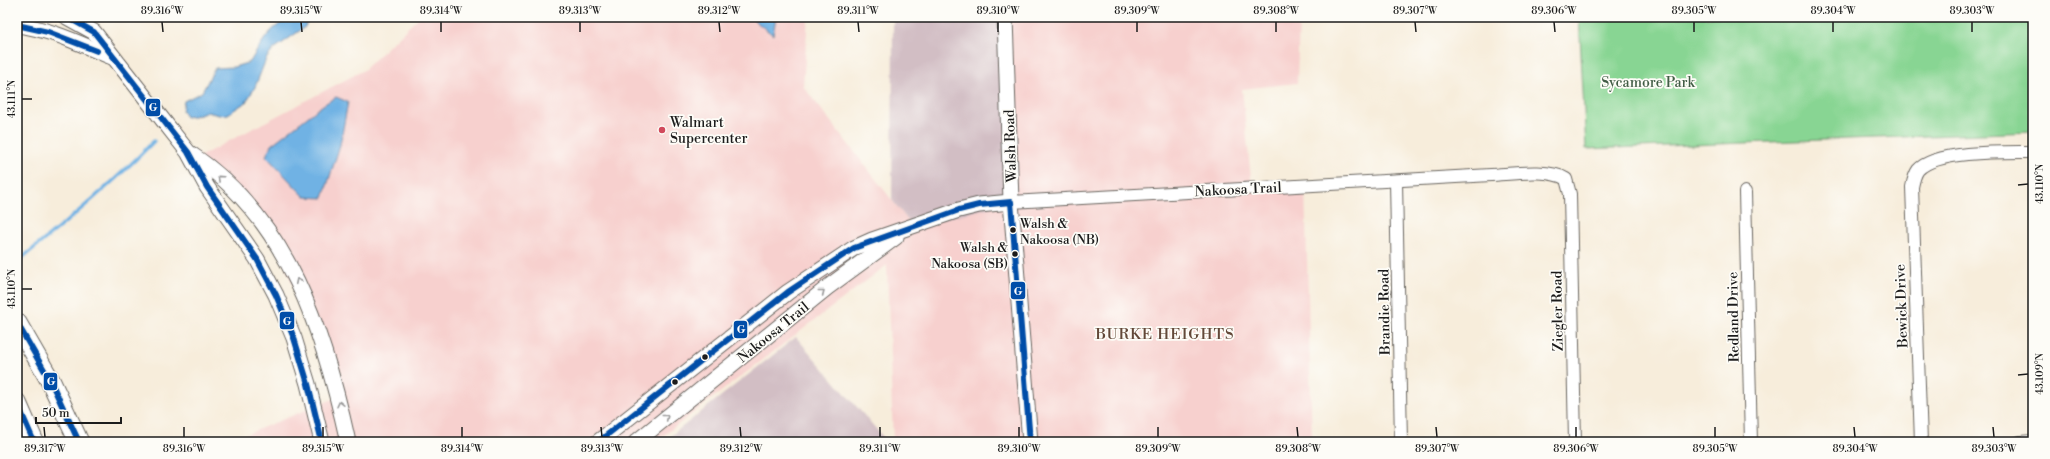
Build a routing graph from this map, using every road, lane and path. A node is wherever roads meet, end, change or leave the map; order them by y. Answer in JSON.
{"nodes":[{"id":1,"x":67,"y":17,"type":"edge"},
{"id":2,"x":1005,"y":17,"type":"edge"},
{"id":3,"x":17,"y":25,"type":"edge"},
{"id":4,"x":112,"y":57,"type":"junction"},
{"id":5,"x":188,"y":152,"type":"junction"},
{"id":6,"x":2033,"y":152,"type":"edge"},
{"id":7,"x":1566,"y":180,"type":"joint"},
{"id":8,"x":1396,"y":181,"type":"junction"},
{"id":9,"x":1745,"y":192,"type":"dead end"},
{"id":10,"x":1011,"y":202,"type":"junction"},
{"id":11,"x":913,"y":227,"type":"junction"},
{"id":12,"x":17,"y":323,"type":"edge"},
{"id":13,"x":17,"y":403,"type":"edge"},
{"id":14,"x":2033,"y":441,"type":"edge"},
{"id":15,"x":34,"y":442,"type":"edge"},
{"id":16,"x":78,"y":442,"type":"edge"},
{"id":17,"x":322,"y":442,"type":"edge"},
{"id":18,"x":348,"y":442,"type":"edge"},
{"id":19,"x":598,"y":442,"type":"edge"},
{"id":20,"x":636,"y":442,"type":"edge"},
{"id":21,"x":1030,"y":442,"type":"edge"},
{"id":22,"x":1402,"y":442,"type":"edge"},
{"id":23,"x":1575,"y":442,"type":"edge"},
{"id":24,"x":1751,"y":442,"type":"edge"},
{"id":25,"x":1921,"y":442,"type":"edge"},
{"id":26,"x":2020,"y":442,"type":"edge"}],
"edges":[{"from":1,"to":4,"type":"street"},
{"from":2,"to":10,"type":"street","name":"Walsh Road"},
{"from":3,"to":4,"type":"street"},
{"from":4,"to":5,"type":"street"},
{"from":5,"to":17,"type":"street"},
{"from":18,"to":5,"type":"street","one_way":true},
{"from":6,"to":25,"type":"street","name":"Bewick Drive"},
{"from":7,"to":8,"type":"street","name":"Nakoosa Trail"},
{"from":7,"to":23,"type":"street","name":"Ziegler Road"},
{"from":8,"to":10,"type":"street","name":"Nakoosa Trail"},
{"from":8,"to":22,"type":"street","name":"Brandie Road"},
{"from":9,"to":24,"type":"street","name":"Redland Drive"},
{"from":10,"to":11,"type":"street","name":"Nakoosa Trail"},
{"from":10,"to":21,"type":"street","name":"Walsh Road"},
{"from":11,"to":19,"type":"street","name":"Nakoosa Trail"},
{"from":20,"to":11,"type":"street","name":"Nakoosa Trail","one_way":true},
{"from":12,"to":16,"type":"main road"},
{"from":13,"to":15,"type":"main road"},
{"from":14,"to":26,"type":"street"}]}
